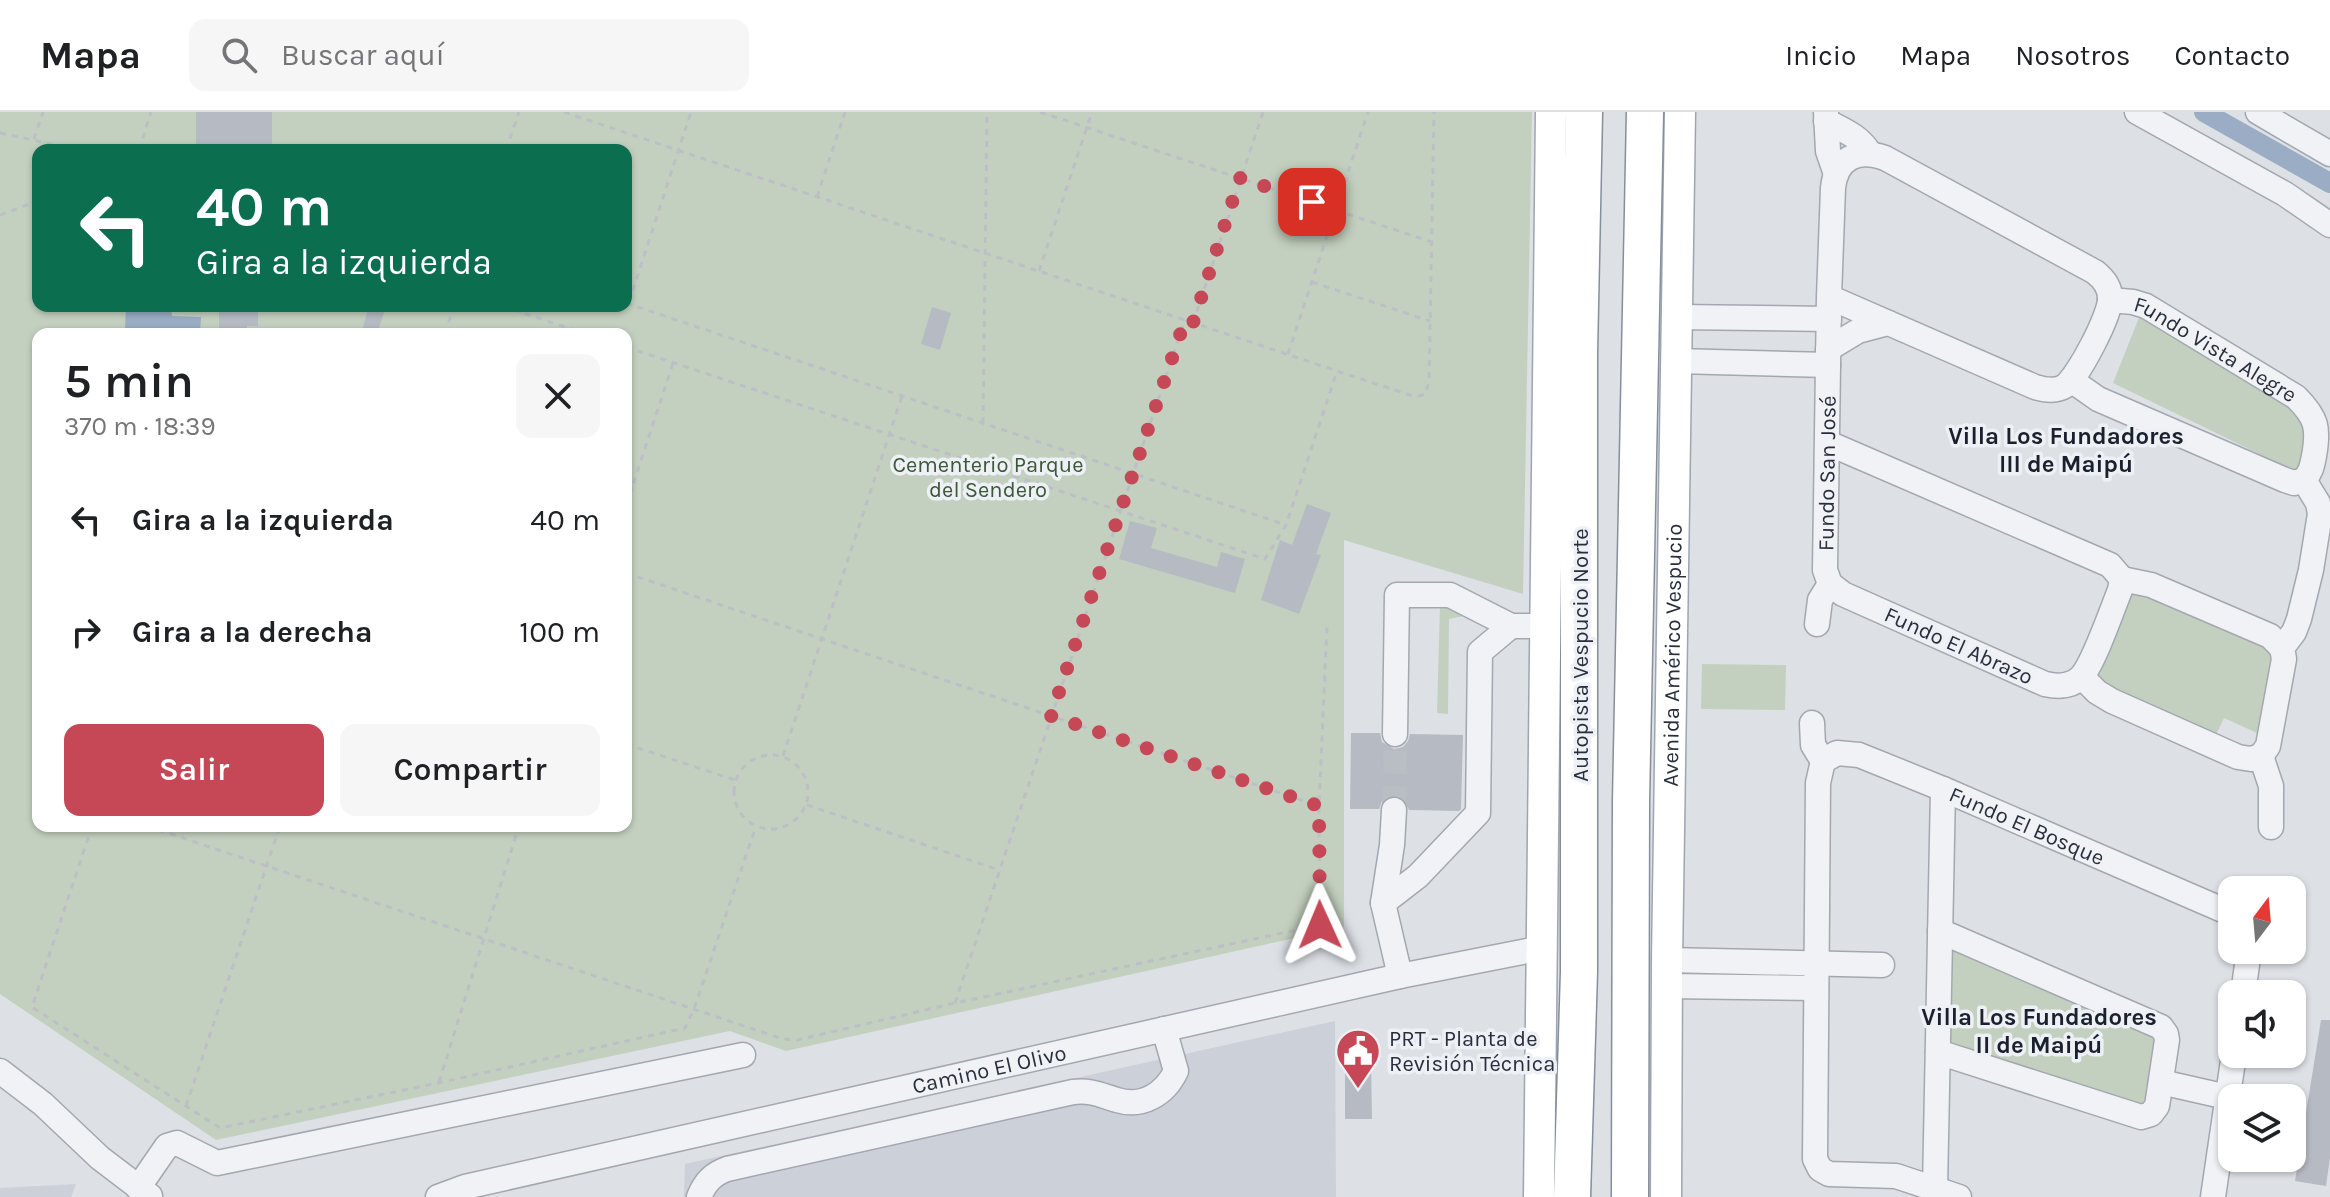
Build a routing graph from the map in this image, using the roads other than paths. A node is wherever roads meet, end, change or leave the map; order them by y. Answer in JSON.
{"nodes":[{"id":1,"x":1551,"y":112,"type":"edge"},
{"id":2,"x":1584,"y":112,"type":"edge"},
{"id":3,"x":1645,"y":112,"type":"edge"},
{"id":4,"x":1680,"y":112,"type":"edge"},
{"id":5,"x":2137,"y":112,"type":"edge"},
{"id":6,"x":2258,"y":112,"type":"edge"},
{"id":7,"x":1826,"y":116,"type":"edge"},
{"id":8,"x":2330,"y":154,"type":"edge"},
{"id":9,"x":1851,"y":162,"type":"junction"},
{"id":10,"x":2330,"y":225,"type":"edge"},
{"id":11,"x":2110,"y":300,"type":"junction"},
{"id":12,"x":1829,"y":308,"type":"junction"},
{"id":13,"x":1676,"y":317,"type":"junction"},
{"id":14,"x":1888,"y":323,"type":"junction"},
{"id":15,"x":1828,"y":357,"type":"junction"},
{"id":16,"x":1676,"y":361,"type":"junction"},
{"id":17,"x":2071,"y":380,"type":"junction"},
{"id":18,"x":1828,"y":443,"type":"junction"},
{"id":19,"x":2304,"y":480,"type":"junction"},
{"id":20,"x":2122,"y":579,"type":"junction"},
{"id":21,"x":1830,"y":584,"type":"junction"},
{"id":22,"x":1817,"y":624,"type":"dead end"},
{"id":23,"x":1511,"y":626,"type":"junction"},
{"id":24,"x":1545,"y":626,"type":"junction"},
{"id":25,"x":2282,"y":648,"type":"junction"},
{"id":26,"x":2082,"y":677,"type":"junction"},
{"id":27,"x":1812,"y":723,"type":"dead end"},
{"id":28,"x":1395,"y":734,"type":"tunnel mouth"},
{"id":29,"x":2261,"y":756,"type":"junction"},
{"id":30,"x":1823,"y":761,"type":"junction"},
{"id":31,"x":1943,"y":789,"type":"junction"},
{"id":32,"x":1394,"y":810,"type":"tunnel mouth"},
{"id":33,"x":2271,"y":827,"type":"dead end"},
{"id":34,"x":1383,"y":903,"type":"junction"},
{"id":35,"x":2218,"y":908,"type":"edge"},
{"id":36,"x":1940,"y":931,"type":"junction"},
{"id":37,"x":1542,"y":948,"type":"junction"},
{"id":38,"x":1747,"y":961,"type":"junction"},
{"id":39,"x":1817,"y":962,"type":"junction"},
{"id":40,"x":1882,"y":965,"type":"dead end"},
{"id":41,"x":1667,"y":973,"type":"junction"},
{"id":42,"x":1400,"y":976,"type":"junction"},
{"id":43,"x":1747,"y":987,"type":"junction"},
{"id":44,"x":1816,"y":988,"type":"junction"},
{"id":45,"x":1164,"y":1029,"type":"junction"},
{"id":46,"x":1938,"y":1052,"type":"junction"},
{"id":47,"x":743,"y":1055,"type":"dead end"},
{"id":48,"x":0,"y":1071,"type":"edge"},
{"id":49,"x":2161,"y":1082,"type":"junction"},
{"id":50,"x":2218,"y":1095,"type":"edge"},
{"id":51,"x":2218,"y":1161,"type":"edge"},
{"id":52,"x":1935,"y":1189,"type":"junction"},
{"id":53,"x":145,"y":1193,"type":"edge"},
{"id":54,"x":438,"y":1197,"type":"edge"},
{"id":55,"x":699,"y":1197,"type":"edge"},
{"id":56,"x":1539,"y":1197,"type":"edge"},
{"id":57,"x":1572,"y":1197,"type":"edge"},
{"id":58,"x":1630,"y":1197,"type":"edge"},
{"id":59,"x":1666,"y":1197,"type":"edge"},
{"id":60,"x":1959,"y":1197,"type":"edge"},
{"id":61,"x":2213,"y":1197,"type":"edge"}],
"edges":[{"from":1,"to":24,"type":"main road"},
{"from":2,"to":57,"type":"highway","name":"Autopista Vespucio Norte"},
{"from":3,"to":58,"type":"highway"},
{"from":4,"to":13,"type":"main road","name":"Avenida Américo Vespucio"},
{"from":5,"to":10,"type":"street"},
{"from":6,"to":8,"type":"street"},
{"from":7,"to":9,"type":"street","name":"Fundo San José"},
{"from":7,"to":9,"type":"street","name":"Fundo Vista Alegre"},
{"from":9,"to":11,"type":"street","name":"Fundo Vista Alegre"},
{"from":9,"to":12,"type":"street","name":"Fundo San José"},
{"from":11,"to":17,"type":"street"},
{"from":11,"to":19,"type":"street","name":"Fundo Vista Alegre"},
{"from":12,"to":13,"type":"street"},
{"from":12,"to":14,"type":"street"},
{"from":12,"to":15,"type":"street","name":"Fundo San José"},
{"from":13,"to":16,"type":"main road","name":"Avenida Américo Vespucio"},
{"from":14,"to":15,"type":"street"},
{"from":14,"to":17,"type":"street"},
{"from":15,"to":16,"type":"street","name":"Fundo San José"},
{"from":15,"to":18,"type":"street","name":"Fundo San José"},
{"from":16,"to":41,"type":"main road","name":"Avenida Américo Vespucio"},
{"from":17,"to":19,"type":"street"},
{"from":18,"to":20,"type":"street"},
{"from":18,"to":21,"type":"street","name":"Fundo San José"},
{"from":19,"to":25,"type":"street"},
{"from":20,"to":25,"type":"street"},
{"from":20,"to":26,"type":"street"},
{"from":21,"to":22,"type":"street","name":"Fundo San José"},
{"from":21,"to":26,"type":"street","name":"Fundo El Abrazo"},
{"from":23,"to":24,"type":"street"},
{"from":23,"to":28,"type":"street"},
{"from":23,"to":34,"type":"street"},
{"from":24,"to":37,"type":"main road"},
{"from":25,"to":29,"type":"street"},
{"from":26,"to":29,"type":"street"},
{"from":27,"to":30,"type":"street"},
{"from":29,"to":33,"type":"street"},
{"from":30,"to":31,"type":"street","name":"Fundo El Bosque"},
{"from":30,"to":39,"type":"street"},
{"from":31,"to":35,"type":"street","name":"Fundo El Bosque"},
{"from":31,"to":36,"type":"street"},
{"from":32,"to":34,"type":"street"},
{"from":34,"to":42,"type":"street"},
{"from":36,"to":46,"type":"street"},
{"from":36,"to":49,"type":"street"},
{"from":37,"to":42,"type":"street","name":"Camino El Olivo"},
{"from":37,"to":56,"type":"main road"},
{"from":38,"to":39,"type":"street"},
{"from":38,"to":41,"type":"street"},
{"from":38,"to":43,"type":"street"},
{"from":39,"to":40,"type":"street"},
{"from":39,"to":44,"type":"street"},
{"from":41,"to":43,"type":"street"},
{"from":41,"to":59,"type":"main road","name":"Avenida Américo Vespucio"},
{"from":42,"to":45,"type":"street","name":"Camino El Olivo"},
{"from":43,"to":44,"type":"street"},
{"from":44,"to":52,"type":"street"},
{"from":45,"to":54,"type":"street","name":"Camino El Olivo"},
{"from":45,"to":55,"type":"street"},
{"from":46,"to":49,"type":"street"},
{"from":46,"to":52,"type":"street"},
{"from":47,"to":53,"type":"street"},
{"from":48,"to":53,"type":"street"},
{"from":49,"to":50,"type":"street"},
{"from":51,"to":61,"type":"street"},
{"from":52,"to":60,"type":"street"}]}
